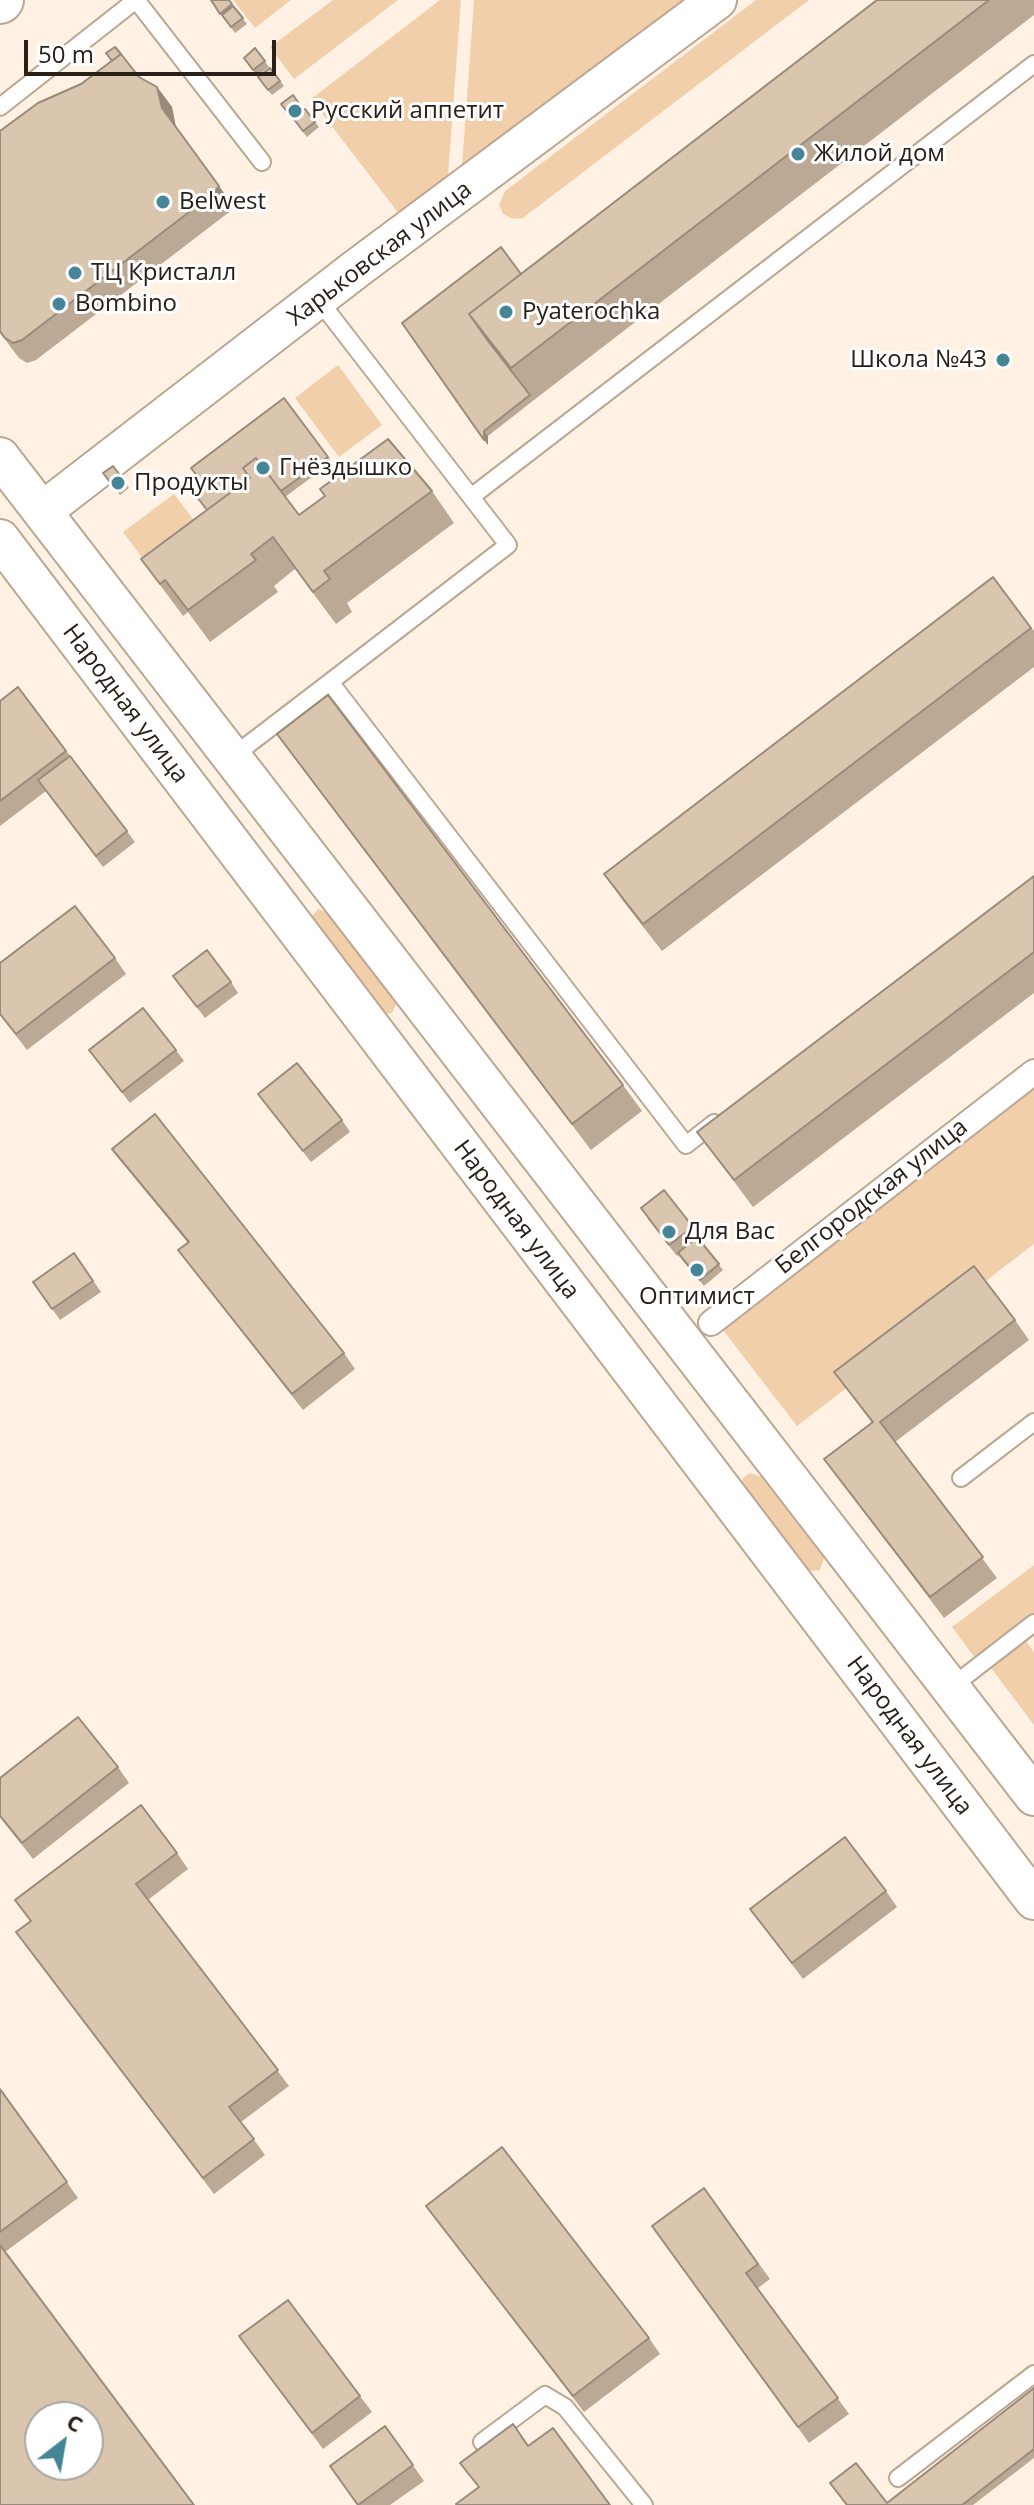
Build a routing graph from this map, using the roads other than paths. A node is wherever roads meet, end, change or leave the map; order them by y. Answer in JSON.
{"nodes":[{"id":1,"x":717,"y":0,"type":"edge"},
{"id":2,"x":136,"y":1,"type":"edge"},
{"id":3,"x":1034,"y":64,"type":"edge"},
{"id":4,"x":0,"y":107,"type":"edge"},
{"id":5,"x":262,"y":162,"type":"dead end"},
{"id":6,"x":318,"y":299,"type":"junction"},
{"id":7,"x":0,"y":457,"type":"edge"},
{"id":8,"x":471,"y":497,"type":"junction"},
{"id":9,"x":44,"y":510,"type":"junction"},
{"id":10,"x":0,"y":539,"type":"edge"},
{"id":11,"x":330,"y":682,"type":"junction"},
{"id":12,"x":232,"y":757,"type":"junction"},
{"id":13,"x":1034,"y":1072,"type":"edge"},
{"id":14,"x":723,"y":1116,"type":"edge"},
{"id":15,"x":711,"y":1323,"type":"dead end"},
{"id":16,"x":1034,"y":1422,"type":"edge"},
{"id":17,"x":961,"y":1478,"type":"dead end"},
{"id":18,"x":1034,"y":1623,"type":"edge"},
{"id":19,"x":950,"y":1688,"type":"junction"},
{"id":20,"x":1034,"y":1796,"type":"edge"},
{"id":21,"x":1034,"y":1900,"type":"edge"},
{"id":22,"x":1034,"y":2374,"type":"edge"},
{"id":23,"x":482,"y":2442,"type":"edge"},
{"id":24,"x":898,"y":2478,"type":"dead end"},
{"id":25,"x":644,"y":2505,"type":"edge"}],
"edges":[{"from":1,"to":6,"type":"street","name":"Харьковская улица"},
{"from":2,"to":4,"type":"lane"},
{"from":2,"to":5,"type":"lane"},
{"from":3,"to":8,"type":"lane"},
{"from":6,"to":8,"type":"lane"},
{"from":6,"to":9,"type":"street","name":"Харьковская улица"},
{"from":7,"to":9,"type":"street"},
{"from":8,"to":11,"type":"lane"},
{"from":9,"to":10,"type":"street"},
{"from":9,"to":12,"type":"street"},
{"from":10,"to":21,"type":"street","name":"Народная улица"},
{"from":11,"to":12,"type":"lane"},
{"from":11,"to":14,"type":"lane"},
{"from":12,"to":19,"type":"street"},
{"from":13,"to":15,"type":"street","name":"Белгородская улица"},
{"from":16,"to":17,"type":"lane"},
{"from":18,"to":19,"type":"lane"},
{"from":19,"to":20,"type":"street"},
{"from":22,"to":24,"type":"lane"},
{"from":23,"to":25,"type":"lane"}]}
